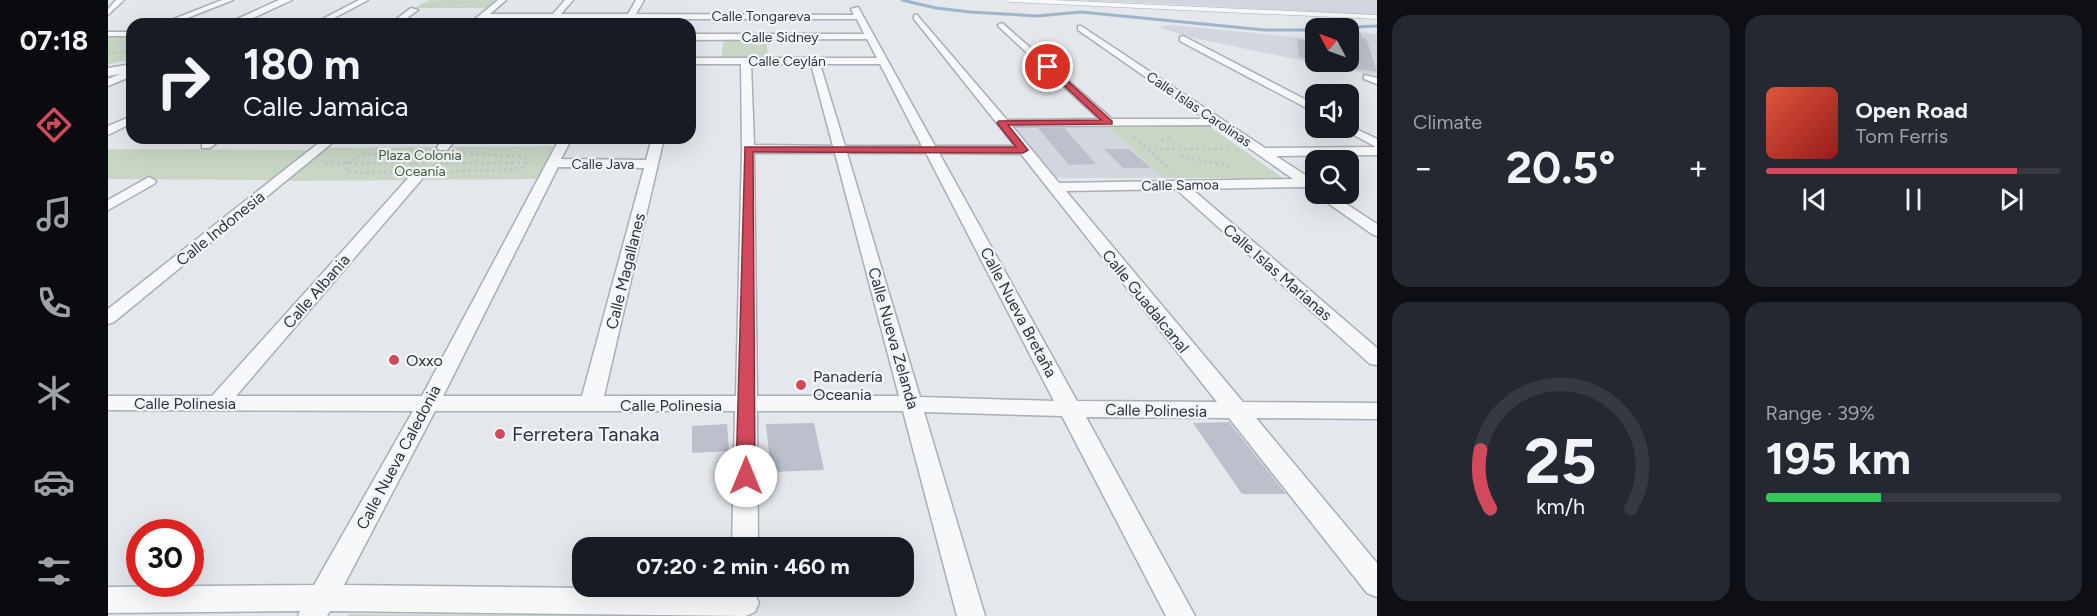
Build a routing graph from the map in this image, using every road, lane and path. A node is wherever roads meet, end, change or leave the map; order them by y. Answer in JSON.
{"nodes":[{"id":1,"x":120,"y":0,"type":"edge"},
{"id":2,"x":229,"y":0,"type":"edge"},
{"id":3,"x":286,"y":0,"type":"edge"},
{"id":4,"x":299,"y":0,"type":"edge"},
{"id":5,"x":364,"y":0,"type":"edge"},
{"id":6,"x":445,"y":0,"type":"edge"},
{"id":7,"x":501,"y":0,"type":"edge"},
{"id":8,"x":569,"y":0,"type":"edge"},
{"id":9,"x":640,"y":0,"type":"edge"},
{"id":10,"x":1010,"y":0,"type":"edge"},
{"id":11,"x":485,"y":1,"type":"edge"},
{"id":12,"x":466,"y":3,"type":"junction"},
{"id":13,"x":482,"y":5,"type":"dead end"},
{"id":14,"x":429,"y":6,"type":"dead end"},
{"id":15,"x":185,"y":9,"type":"dead end"},
{"id":16,"x":414,"y":10,"type":"dead end"},
{"id":17,"x":108,"y":13,"type":"edge"},
{"id":18,"x":857,"y":13,"type":"joint"},
{"id":19,"x":483,"y":16,"type":"junction"},
{"id":20,"x":555,"y":16,"type":"junction"},
{"id":21,"x":917,"y":17,"type":"dead end"},
{"id":22,"x":1377,"y":17,"type":"edge"},
{"id":23,"x":182,"y":18,"type":"joint"},
{"id":24,"x":245,"y":18,"type":"edge"},
{"id":25,"x":258,"y":18,"type":"edge"},
{"id":26,"x":329,"y":18,"type":"edge"},
{"id":27,"x":402,"y":18,"type":"edge"},
{"id":28,"x":480,"y":18,"type":"edge"},
{"id":29,"x":592,"y":18,"type":"edge"},
{"id":30,"x":629,"y":18,"type":"edge"},
{"id":31,"x":648,"y":18,"type":"edge"},
{"id":32,"x":1002,"y":25,"type":"dead end"},
{"id":33,"x":1081,"y":28,"type":"dead end"},
{"id":34,"x":108,"y":34,"type":"edge"},
{"id":35,"x":126,"y":34,"type":"edge"},
{"id":36,"x":870,"y":36,"type":"junction"},
{"id":37,"x":696,"y":37,"type":"edge"},
{"id":38,"x":1183,"y":39,"type":"dead end"},
{"id":39,"x":696,"y":61,"type":"edge"},
{"id":40,"x":746,"y":61,"type":"junction"},
{"id":41,"x":815,"y":61,"type":"junction"},
{"id":42,"x":883,"y":61,"type":"junction"},
{"id":43,"x":108,"y":68,"type":"edge"},
{"id":44,"x":126,"y":68,"type":"edge"},
{"id":45,"x":126,"y":69,"type":"edge"},
{"id":46,"x":108,"y":72,"type":"edge"},
{"id":47,"x":126,"y":72,"type":"edge"},
{"id":48,"x":108,"y":82,"type":"edge"},
{"id":49,"x":1305,"y":104,"type":"edge"},
{"id":50,"x":126,"y":122,"type":"edge"},
{"id":51,"x":1109,"y":122,"type":"junction"},
{"id":52,"x":1218,"y":122,"type":"junction"},
{"id":53,"x":1002,"y":123,"type":"junction"},
{"id":54,"x":108,"y":131,"type":"edge"},
{"id":55,"x":1359,"y":134,"type":"edge"},
{"id":56,"x":325,"y":144,"type":"edge"},
{"id":57,"x":561,"y":144,"type":"edge"},
{"id":58,"x":657,"y":144,"type":"edge"},
{"id":59,"x":1377,"y":144,"type":"edge"},
{"id":60,"x":748,"y":149,"type":"junction"},
{"id":61,"x":840,"y":149,"type":"junction"},
{"id":62,"x":1148,"y":149,"type":"junction"},
{"id":63,"x":932,"y":150,"type":"junction"},
{"id":64,"x":1023,"y":150,"type":"junction"},
{"id":65,"x":1261,"y":152,"type":"junction"},
{"id":66,"x":1377,"y":152,"type":"edge"},
{"id":67,"x":318,"y":163,"type":"dead end"},
{"id":68,"x":347,"y":163,"type":"junction"},
{"id":69,"x":442,"y":163,"type":"junction"},
{"id":70,"x":527,"y":163,"type":"junction"},
{"id":71,"x":545,"y":163,"type":"junction"},
{"id":72,"x":652,"y":164,"type":"junction"},
{"id":73,"x":417,"y":171,"type":"junction"},
{"id":74,"x":149,"y":181,"type":"dead end"},
{"id":75,"x":1305,"y":182,"type":"edge"},
{"id":76,"x":1179,"y":185,"type":"junction"},
{"id":77,"x":1305,"y":186,"type":"edge"},
{"id":78,"x":1053,"y":187,"type":"junction"},
{"id":79,"x":1337,"y":204,"type":"edge"},
{"id":80,"x":108,"y":206,"type":"edge"},
{"id":81,"x":1377,"y":231,"type":"edge"},
{"id":82,"x":108,"y":318,"type":"edge"},
{"id":83,"x":1377,"y":359,"type":"edge"},
{"id":84,"x":108,"y":403,"type":"edge"},
{"id":85,"x":217,"y":404,"type":"junction"},
{"id":86,"x":428,"y":404,"type":"junction"},
{"id":87,"x":591,"y":404,"type":"junction"},
{"id":88,"x":913,"y":404,"type":"junction"},
{"id":89,"x":746,"y":405,"type":"junction"},
{"id":90,"x":1072,"y":409,"type":"junction"},
{"id":91,"x":1236,"y":410,"type":"junction"},
{"id":92,"x":1377,"y":411,"type":"edge"},
{"id":93,"x":745,"y":537,"type":"edge"},
{"id":94,"x":1377,"y":584,"type":"edge"},
{"id":95,"x":108,"y":600,"type":"edge"},
{"id":96,"x":745,"y":602,"type":"edge"},
{"id":97,"x":317,"y":607,"type":"edge"},
{"id":98,"x":971,"y":616,"type":"edge"},
{"id":99,"x":1181,"y":616,"type":"edge"}],
"edges":[{"from":1,"to":17,"type":"street"},
{"from":2,"to":23,"type":"street"},
{"from":3,"to":24,"type":"street"},
{"from":4,"to":25,"type":"street"},
{"from":5,"to":26,"type":"street"},
{"from":6,"to":12,"type":"path"},
{"from":7,"to":19,"type":"street"},
{"from":8,"to":20,"type":"street"},
{"from":9,"to":30,"type":"street"},
{"from":10,"to":22,"type":"lane"},
{"from":11,"to":12,"type":"path"},
{"from":12,"to":13,"type":"path"},
{"from":12,"to":14,"type":"path"},
{"from":15,"to":23,"type":"street"},
{"from":16,"to":27,"type":"street"},
{"from":18,"to":31,"type":"street","name":"Calle Tongareva"},
{"from":18,"to":36,"type":"street","name":"Calle Nueva Bretaña"},
{"from":19,"to":20,"type":"street","name":"Calle Tongareva"},
{"from":19,"to":28,"type":"street"},
{"from":20,"to":29,"type":"street","name":"Calle Tongareva"},
{"from":21,"to":53,"type":"street","name":"Calle Guadalcanal"},
{"from":32,"to":51,"type":"street"},
{"from":33,"to":52,"type":"street","name":"Calle Islas Carolinas"},
{"from":34,"to":35,"type":"street"},
{"from":36,"to":37,"type":"street","name":"Calle Sidney"},
{"from":36,"to":42,"type":"street","name":"Calle Nueva Bretaña"},
{"from":38,"to":49,"type":"street"},
{"from":39,"to":40,"type":"street","name":"Calle Ceylán"},
{"from":40,"to":41,"type":"street","name":"Calle Ceylán"},
{"from":40,"to":60,"type":"street"},
{"from":41,"to":42,"type":"street","name":"Calle Ceylán"},
{"from":41,"to":61,"type":"street","name":"Calle Nueva Zelanda"},
{"from":42,"to":63,"type":"street","name":"Calle Nueva Bretaña"},
{"from":43,"to":44,"type":"street"},
{"from":45,"to":46,"type":"street"},
{"from":47,"to":48,"type":"street"},
{"from":50,"to":54,"type":"street"},
{"from":51,"to":52,"type":"street"},
{"from":51,"to":53,"type":"street"},
{"from":51,"to":62,"type":"path"},
{"from":52,"to":65,"type":"street","name":"Calle Islas Carolinas"},
{"from":53,"to":64,"type":"street","name":"Calle Guadalcanal"},
{"from":55,"to":59,"type":"street"},
{"from":56,"to":82,"type":"street","name":"Calle Indonesia"},
{"from":57,"to":71,"type":"street","name":"Calle Nueva Caledonia"},
{"from":58,"to":72,"type":"street","name":"Calle Magallanes"},
{"from":60,"to":61,"type":"street"},
{"from":60,"to":89,"type":"street"},
{"from":61,"to":63,"type":"street"},
{"from":61,"to":88,"type":"street","name":"Calle Nueva Zelanda"},
{"from":62,"to":65,"type":"path"},
{"from":62,"to":76,"type":"path"},
{"from":63,"to":64,"type":"street"},
{"from":63,"to":90,"type":"street","name":"Calle Nueva Bretaña"},
{"from":64,"to":78,"type":"street","name":"Calle Guadalcanal"},
{"from":65,"to":66,"type":"street"},
{"from":65,"to":75,"type":"street","name":"Calle Islas Carolinas"},
{"from":67,"to":68,"type":"path"},
{"from":68,"to":70,"type":"path"},
{"from":68,"to":70,"type":"path"},
{"from":68,"to":73,"type":"path"},
{"from":69,"to":70,"type":"path"},
{"from":69,"to":73,"type":"path"},
{"from":69,"to":73,"type":"path"},
{"from":70,"to":71,"type":"path"},
{"from":71,"to":72,"type":"street","name":"Calle Java"},
{"from":71,"to":86,"type":"street","name":"Calle Nueva Caledonia"},
{"from":72,"to":87,"type":"street","name":"Calle Magallanes"},
{"from":73,"to":85,"type":"street","name":"Calle Albania"},
{"from":74,"to":80,"type":"street"},
{"from":76,"to":77,"type":"street","name":"Calle Samoa"},
{"from":76,"to":78,"type":"street","name":"Calle Samoa"},
{"from":76,"to":83,"type":"street","name":"Calle Islas Marianas"},
{"from":78,"to":91,"type":"street","name":"Calle Guadalcanal"},
{"from":79,"to":81,"type":"street"},
{"from":84,"to":85,"type":"street","name":"Calle Polinesia"},
{"from":85,"to":86,"type":"street","name":"Calle Polinesia"},
{"from":86,"to":87,"type":"street","name":"Calle Polinesia"},
{"from":86,"to":97,"type":"street","name":"Calle Nueva Caledonia"},
{"from":87,"to":89,"type":"street","name":"Calle Polinesia"},
{"from":88,"to":89,"type":"street","name":"Calle Polinesia"},
{"from":88,"to":90,"type":"street","name":"Calle Polinesia"},
{"from":88,"to":98,"type":"street","name":"Calle Nueva Zelanda"},
{"from":89,"to":93,"type":"street"},
{"from":90,"to":91,"type":"street","name":"Calle Polinesia"},
{"from":90,"to":99,"type":"street","name":"Calle Nueva Bretaña"},
{"from":91,"to":92,"type":"street","name":"Calle Polinesia"},
{"from":91,"to":94,"type":"street","name":"Calle Guadalcanal"},
{"from":95,"to":97,"type":"street"},
{"from":96,"to":97,"type":"street"}]}
